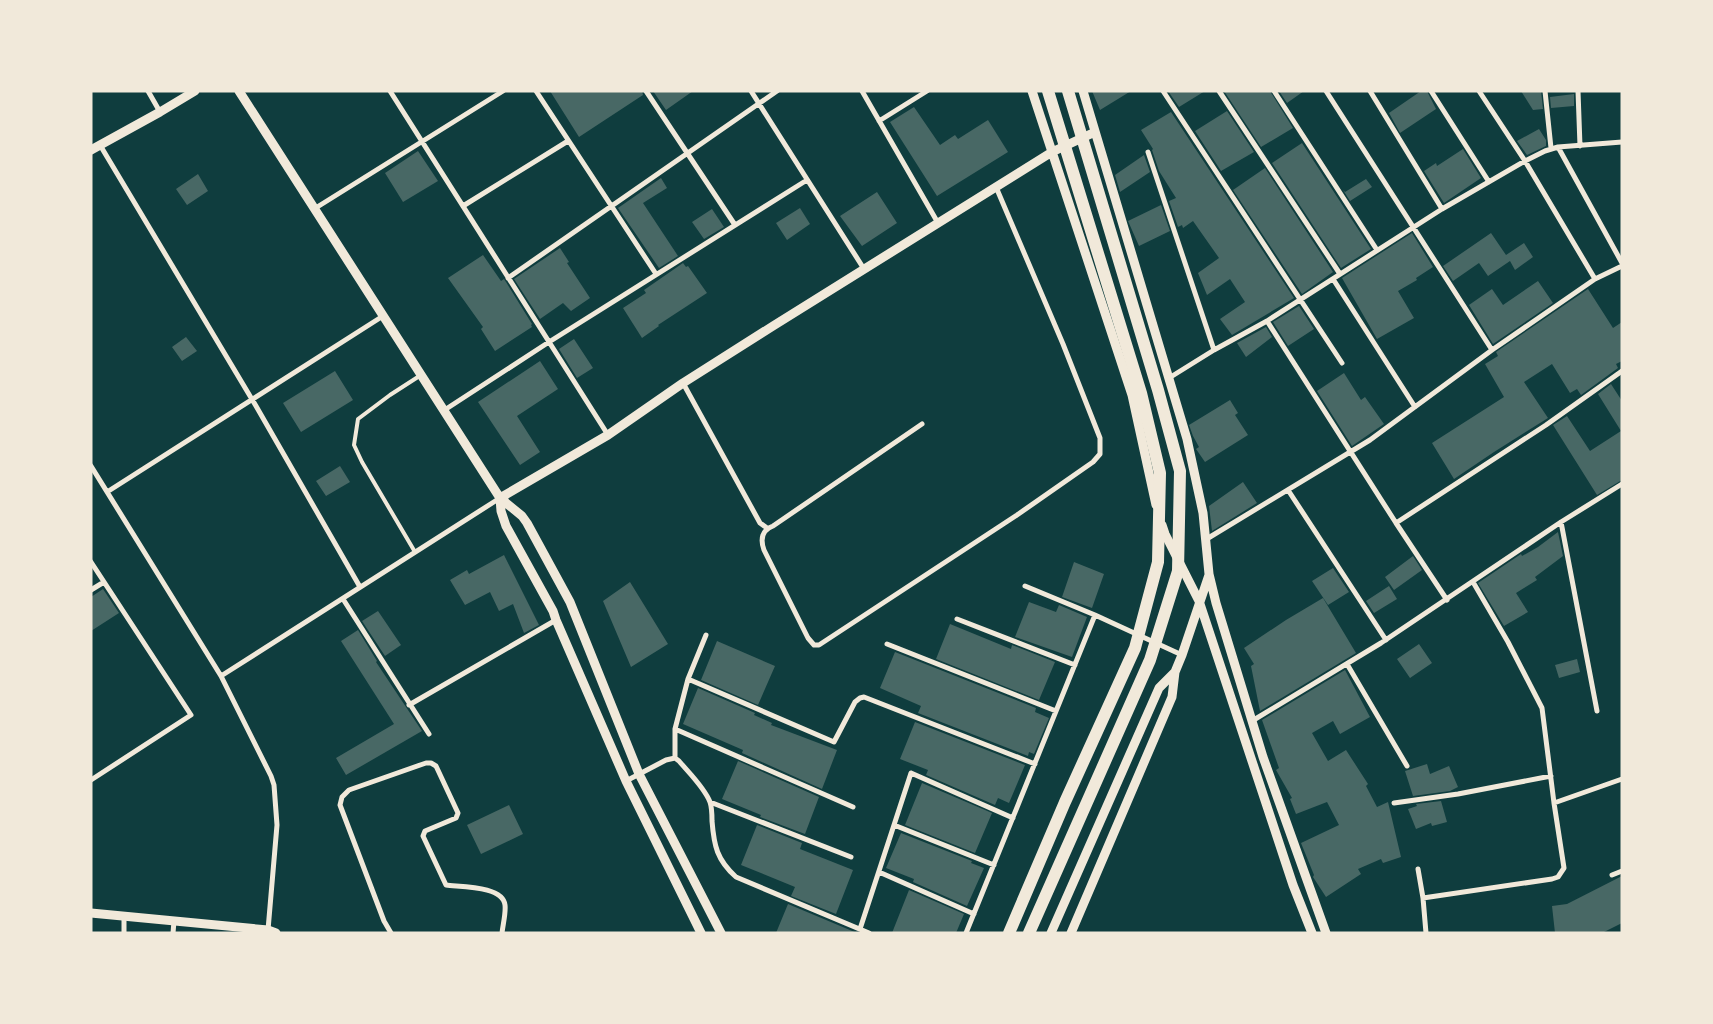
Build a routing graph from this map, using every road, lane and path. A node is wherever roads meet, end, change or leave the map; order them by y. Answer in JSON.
{"nodes":[{"id":1,"x":148,"y":91,"type":"edge"},
{"id":2,"x":195,"y":91,"type":"edge"},
{"id":3,"x":239,"y":91,"type":"edge"},
{"id":4,"x":390,"y":91,"type":"edge"},
{"id":5,"x":503,"y":91,"type":"edge"},
{"id":6,"x":536,"y":91,"type":"edge"},
{"id":7,"x":646,"y":91,"type":"edge"},
{"id":8,"x":751,"y":91,"type":"edge"},
{"id":9,"x":777,"y":91,"type":"edge"},
{"id":10,"x":862,"y":91,"type":"edge"},
{"id":11,"x":927,"y":91,"type":"edge"},
{"id":12,"x":1032,"y":91,"type":"edge"},
{"id":13,"x":1048,"y":91,"type":"edge"},
{"id":14,"x":1068,"y":91,"type":"edge"},
{"id":15,"x":1083,"y":91,"type":"edge"},
{"id":16,"x":1163,"y":91,"type":"edge"},
{"id":17,"x":1219,"y":91,"type":"edge"},
{"id":18,"x":1274,"y":91,"type":"edge"},
{"id":19,"x":1326,"y":91,"type":"edge"},
{"id":20,"x":1370,"y":91,"type":"edge"},
{"id":21,"x":1430,"y":91,"type":"edge"},
{"id":22,"x":1479,"y":91,"type":"edge"},
{"id":23,"x":1546,"y":91,"type":"edge"},
{"id":24,"x":1578,"y":91,"type":"edge"},
{"id":25,"x":759,"y":104,"type":"junction"},
{"id":26,"x":160,"y":112,"type":"junction"},
{"id":27,"x":879,"y":121,"type":"junction"},
{"id":28,"x":1096,"y":132,"type":"junction"},
{"id":29,"x":568,"y":141,"type":"junction"},
{"id":30,"x":422,"y":142,"type":"junction"},
{"id":31,"x":1622,"y":142,"type":"edge"},
{"id":32,"x":100,"y":145,"type":"junction"},
{"id":33,"x":1580,"y":146,"type":"junction"},
{"id":34,"x":1558,"y":147,"type":"junction"},
{"id":35,"x":1551,"y":148,"type":"junction"},
{"id":36,"x":91,"y":150,"type":"edge"},
{"id":37,"x":1052,"y":152,"type":"junction"},
{"id":38,"x":1148,"y":152,"type":"dead end"},
{"id":39,"x":687,"y":153,"type":"junction"},
{"id":40,"x":1525,"y":161,"type":"junction"},
{"id":41,"x":807,"y":180,"type":"junction"},
{"id":42,"x":1489,"y":182,"type":"junction"},
{"id":43,"x":996,"y":186,"type":"junction"},
{"id":44,"x":463,"y":206,"type":"junction"},
{"id":45,"x":613,"y":206,"type":"junction"},
{"id":46,"x":314,"y":209,"type":"junction"},
{"id":47,"x":1442,"y":209,"type":"junction"},
{"id":48,"x":938,"y":223,"type":"junction"},
{"id":49,"x":735,"y":225,"type":"junction"},
{"id":50,"x":1412,"y":228,"type":"junction"},
{"id":51,"x":1377,"y":250,"type":"junction"},
{"id":52,"x":1622,"y":265,"type":"edge"},
{"id":53,"x":864,"y":269,"type":"junction"},
{"id":54,"x":656,"y":274,"type":"junction"},
{"id":55,"x":1340,"y":274,"type":"junction"},
{"id":56,"x":508,"y":278,"type":"junction"},
{"id":57,"x":1333,"y":278,"type":"junction"},
{"id":58,"x":1595,"y":279,"type":"junction"},
{"id":59,"x":1300,"y":299,"type":"junction"},
{"id":60,"x":383,"y":316,"type":"junction"},
{"id":61,"x":1267,"y":321,"type":"junction"},
{"id":62,"x":549,"y":342,"type":"junction"},
{"id":63,"x":1214,"y":350,"type":"junction"},
{"id":64,"x":1492,"y":350,"type":"junction"},
{"id":65,"x":1342,"y":363,"type":"dead end"},
{"id":66,"x":1622,"y":371,"type":"edge"},
{"id":67,"x":421,"y":376,"type":"junction"},
{"id":68,"x":1169,"y":378,"type":"junction"},
{"id":69,"x":683,"y":383,"type":"junction"},
{"id":70,"x":252,"y":400,"type":"junction"},
{"id":71,"x":1415,"y":407,"type":"junction"},
{"id":72,"x":444,"y":411,"type":"junction"},
{"id":73,"x":922,"y":424,"type":"dead end"},
{"id":74,"x":608,"y":435,"type":"junction"},
{"id":75,"x":1350,"y":452,"type":"junction"},
{"id":76,"x":92,"y":469,"type":"edge"},
{"id":77,"x":1622,"y":484,"type":"edge"},
{"id":78,"x":1288,"y":490,"type":"junction"},
{"id":79,"x":107,"y":492,"type":"junction"},
{"id":80,"x":500,"y":498,"type":"junction"},
{"id":81,"x":1560,"y":522,"type":"junction"},
{"id":82,"x":1396,"y":523,"type":"junction"},
{"id":83,"x":767,"y":528,"type":"junction"},
{"id":84,"x":1205,"y":540,"type":"junction"},
{"id":85,"x":415,"y":552,"type":"junction"},
{"id":86,"x":91,"y":562,"type":"edge"},
{"id":87,"x":1209,"y":574,"type":"junction"},
{"id":88,"x":104,"y":582,"type":"junction"},
{"id":89,"x":1473,"y":582,"type":"junction"},
{"id":90,"x":1025,"y":586,"type":"dead end"},
{"id":91,"x":360,"y":587,"type":"junction"},
{"id":92,"x":91,"y":590,"type":"edge"},
{"id":93,"x":343,"y":599,"type":"junction"},
{"id":94,"x":1447,"y":600,"type":"junction"},
{"id":95,"x":1199,"y":601,"type":"junction"},
{"id":96,"x":1095,"y":615,"type":"junction"},
{"id":97,"x":957,"y":619,"type":"dead end"},
{"id":98,"x":556,"y":620,"type":"junction"},
{"id":99,"x":706,"y":635,"type":"dead end"},
{"id":100,"x":1386,"y":640,"type":"junction"},
{"id":101,"x":887,"y":644,"type":"dead end"},
{"id":102,"x":1182,"y":655,"type":"junction"},
{"id":103,"x":1347,"y":664,"type":"junction"},
{"id":104,"x":1075,"y":666,"type":"junction"},
{"id":105,"x":1175,"y":672,"type":"junction"},
{"id":106,"x":221,"y":676,"type":"junction"},
{"id":107,"x":688,"y":679,"type":"junction"},
{"id":108,"x":409,"y":705,"type":"junction"},
{"id":109,"x":1056,"y":711,"type":"junction"},
{"id":110,"x":1597,"y":711,"type":"dead end"},
{"id":111,"x":1252,"y":721,"type":"junction"},
{"id":112,"x":675,"y":729,"type":"junction"},
{"id":113,"x":429,"y":734,"type":"dead end"},
{"id":114,"x":675,"y":758,"type":"junction"},
{"id":115,"x":1035,"y":764,"type":"junction"},
{"id":116,"x":1406,"y":766,"type":"dead end"},
{"id":117,"x":639,"y":774,"type":"junction"},
{"id":118,"x":1551,"y":776,"type":"junction"},
{"id":119,"x":1622,"y":779,"type":"edge"},
{"id":120,"x":91,"y":780,"type":"edge"},
{"id":121,"x":626,"y":781,"type":"junction"},
{"id":122,"x":710,"y":802,"type":"junction"},
{"id":123,"x":1554,"y":803,"type":"junction"},
{"id":124,"x":1394,"y":804,"type":"dead end"},
{"id":125,"x":853,"y":807,"type":"dead end"},
{"id":126,"x":1013,"y":818,"type":"junction"},
{"id":127,"x":894,"y":825,"type":"junction"},
{"id":128,"x":851,"y":857,"type":"dead end"},
{"id":129,"x":994,"y":865,"type":"junction"},
{"id":130,"x":1418,"y":869,"type":"dead end"},
{"id":131,"x":1622,"y":871,"type":"edge"},
{"id":132,"x":879,"y":872,"type":"junction"},
{"id":133,"x":1612,"y":875,"type":"dead end"},
{"id":134,"x":1423,"y":898,"type":"junction"},
{"id":135,"x":91,"y":914,"type":"edge"},
{"id":136,"x":974,"y":914,"type":"junction"},
{"id":137,"x":124,"y":916,"type":"junction"},
{"id":138,"x":714,"y":920,"type":"junction"},
{"id":139,"x":174,"y":921,"type":"junction"},
{"id":140,"x":860,"y":929,"type":"junction"},
{"id":141,"x":272,"y":931,"type":"edge"},
{"id":142,"x":700,"y":931,"type":"edge"},
{"id":143,"x":124,"y":933,"type":"edge"},
{"id":144,"x":174,"y":933,"type":"edge"},
{"id":145,"x":391,"y":933,"type":"edge"},
{"id":146,"x":502,"y":933,"type":"edge"},
{"id":147,"x":720,"y":933,"type":"edge"},
{"id":148,"x":869,"y":933,"type":"edge"},
{"id":149,"x":966,"y":933,"type":"edge"},
{"id":150,"x":1009,"y":933,"type":"edge"},
{"id":151,"x":1029,"y":933,"type":"edge"},
{"id":152,"x":1051,"y":933,"type":"edge"},
{"id":153,"x":1071,"y":933,"type":"edge"},
{"id":154,"x":1312,"y":933,"type":"edge"},
{"id":155,"x":1326,"y":933,"type":"edge"},
{"id":156,"x":1426,"y":933,"type":"edge"}],
"edges":[{"from":1,"to":26,"type":"street"},
{"from":2,"to":26,"type":"street"},
{"from":3,"to":46,"type":"street"},
{"from":4,"to":30,"type":"street"},
{"from":5,"to":30,"type":"street"},
{"from":6,"to":29,"type":"street"},
{"from":7,"to":39,"type":"street"},
{"from":8,"to":25,"type":"street"},
{"from":9,"to":25,"type":"street"},
{"from":10,"to":27,"type":"street"},
{"from":11,"to":27,"type":"street"},
{"from":12,"to":37,"type":"street"},
{"from":13,"to":150,"type":"main road"},
{"from":14,"to":151,"type":"main road"},
{"from":15,"to":28,"type":"street"},
{"from":16,"to":59,"type":"street"},
{"from":17,"to":55,"type":"street"},
{"from":18,"to":51,"type":"street"},
{"from":19,"to":50,"type":"street"},
{"from":20,"to":47,"type":"street"},
{"from":21,"to":42,"type":"street"},
{"from":22,"to":40,"type":"street"},
{"from":23,"to":35,"type":"street"},
{"from":24,"to":33,"type":"street"},
{"from":25,"to":39,"type":"street"},
{"from":25,"to":41,"type":"street"},
{"from":26,"to":32,"type":"street"},
{"from":27,"to":48,"type":"street"},
{"from":28,"to":37,"type":"street"},
{"from":28,"to":68,"type":"street"},
{"from":29,"to":44,"type":"street"},
{"from":29,"to":45,"type":"street"},
{"from":30,"to":44,"type":"street"},
{"from":30,"to":46,"type":"street"},
{"from":31,"to":33,"type":"street"},
{"from":32,"to":36,"type":"street"},
{"from":32,"to":70,"type":"street"},
{"from":33,"to":34,"type":"street"},
{"from":34,"to":35,"type":"street"},
{"from":34,"to":52,"type":"street"},
{"from":35,"to":40,"type":"street"},
{"from":37,"to":43,"type":"street"},
{"from":37,"to":95,"type":"street"},
{"from":38,"to":63,"type":"street"},
{"from":39,"to":45,"type":"street"},
{"from":39,"to":49,"type":"street"},
{"from":40,"to":42,"type":"street"},
{"from":40,"to":58,"type":"street"},
{"from":41,"to":49,"type":"street"},
{"from":41,"to":53,"type":"street"},
{"from":42,"to":47,"type":"street"},
{"from":43,"to":48,"type":"street"},
{"from":43,"to":83,"type":"street"},
{"from":44,"to":56,"type":"street"},
{"from":45,"to":54,"type":"street"},
{"from":45,"to":56,"type":"street"},
{"from":46,"to":60,"type":"street"},
{"from":47,"to":50,"type":"street"},
{"from":48,"to":53,"type":"street"},
{"from":49,"to":54,"type":"street"},
{"from":50,"to":51,"type":"street"},
{"from":50,"to":64,"type":"street"},
{"from":51,"to":55,"type":"street"},
{"from":52,"to":58,"type":"street"},
{"from":53,"to":69,"type":"street"},
{"from":54,"to":62,"type":"street"},
{"from":55,"to":57,"type":"street"},
{"from":56,"to":62,"type":"street"},
{"from":57,"to":59,"type":"street"},
{"from":57,"to":71,"type":"street"},
{"from":58,"to":64,"type":"street"},
{"from":59,"to":61,"type":"street"},
{"from":59,"to":65,"type":"street"},
{"from":60,"to":67,"type":"street"},
{"from":60,"to":70,"type":"street"},
{"from":61,"to":63,"type":"street"},
{"from":61,"to":75,"type":"street"},
{"from":62,"to":72,"type":"street"},
{"from":62,"to":74,"type":"street"},
{"from":63,"to":68,"type":"street"},
{"from":64,"to":71,"type":"street"},
{"from":66,"to":82,"type":"street"},
{"from":67,"to":72,"type":"street"},
{"from":67,"to":85,"type":"lane"},
{"from":68,"to":84,"type":"street"},
{"from":69,"to":74,"type":"street"},
{"from":69,"to":83,"type":"street"},
{"from":70,"to":79,"type":"street"},
{"from":70,"to":91,"type":"street"},
{"from":71,"to":75,"type":"street"},
{"from":72,"to":80,"type":"street"},
{"from":73,"to":83,"type":"street"},
{"from":74,"to":80,"type":"street"},
{"from":75,"to":78,"type":"street"},
{"from":75,"to":82,"type":"street"},
{"from":76,"to":79,"type":"street"},
{"from":77,"to":81,"type":"street"},
{"from":78,"to":84,"type":"street"},
{"from":78,"to":100,"type":"street"},
{"from":79,"to":106,"type":"street"},
{"from":80,"to":85,"type":"street"},
{"from":80,"to":98,"type":"street"},
{"from":80,"to":117,"type":"street"},
{"from":81,"to":89,"type":"street"},
{"from":81,"to":110,"type":"street"},
{"from":82,"to":94,"type":"street"},
{"from":84,"to":87,"type":"street"},
{"from":85,"to":91,"type":"street"},
{"from":86,"to":88,"type":"street"},
{"from":87,"to":95,"type":"street"},
{"from":87,"to":111,"type":"street"},
{"from":88,"to":92,"type":"street"},
{"from":88,"to":120,"type":"street"},
{"from":89,"to":94,"type":"street"},
{"from":89,"to":118,"type":"street"},
{"from":90,"to":96,"type":"street"},
{"from":91,"to":93,"type":"street"},
{"from":93,"to":106,"type":"street"},
{"from":93,"to":108,"type":"street"},
{"from":94,"to":100,"type":"street"},
{"from":95,"to":102,"type":"street"},
{"from":95,"to":154,"type":"street"},
{"from":96,"to":102,"type":"street"},
{"from":96,"to":104,"type":"street"},
{"from":97,"to":104,"type":"street"},
{"from":98,"to":108,"type":"street"},
{"from":98,"to":121,"type":"street"},
{"from":99,"to":107,"type":"street"},
{"from":100,"to":103,"type":"street"},
{"from":101,"to":109,"type":"street"},
{"from":102,"to":105,"type":"street"},
{"from":103,"to":111,"type":"street"},
{"from":103,"to":116,"type":"street"},
{"from":104,"to":109,"type":"street"},
{"from":105,"to":152,"type":"street"},
{"from":105,"to":153,"type":"street"},
{"from":106,"to":141,"type":"street"},
{"from":107,"to":112,"type":"street"},
{"from":107,"to":115,"type":"street"},
{"from":108,"to":113,"type":"street"},
{"from":109,"to":115,"type":"street"},
{"from":111,"to":155,"type":"street"},
{"from":112,"to":114,"type":"street"},
{"from":112,"to":125,"type":"street"},
{"from":114,"to":117,"type":"street"},
{"from":114,"to":122,"type":"street"},
{"from":115,"to":126,"type":"street"},
{"from":117,"to":121,"type":"street"},
{"from":117,"to":138,"type":"street"},
{"from":118,"to":123,"type":"street"},
{"from":118,"to":124,"type":"street"},
{"from":119,"to":123,"type":"street"},
{"from":121,"to":142,"type":"street"},
{"from":122,"to":128,"type":"street"},
{"from":122,"to":140,"type":"street"},
{"from":123,"to":134,"type":"street"},
{"from":126,"to":127,"type":"street"},
{"from":126,"to":129,"type":"street"},
{"from":127,"to":129,"type":"street"},
{"from":127,"to":132,"type":"street"},
{"from":129,"to":136,"type":"street"},
{"from":130,"to":134,"type":"street"},
{"from":131,"to":133,"type":"street"},
{"from":132,"to":136,"type":"street"},
{"from":132,"to":140,"type":"street"},
{"from":134,"to":156,"type":"street"},
{"from":135,"to":137,"type":"street"},
{"from":136,"to":149,"type":"street"},
{"from":137,"to":139,"type":"street"},
{"from":137,"to":143,"type":"street"},
{"from":138,"to":142,"type":"street"},
{"from":138,"to":147,"type":"street"},
{"from":139,"to":141,"type":"street"},
{"from":139,"to":144,"type":"street"},
{"from":140,"to":148,"type":"street"},
{"from":145,"to":146,"type":"street"}]}
